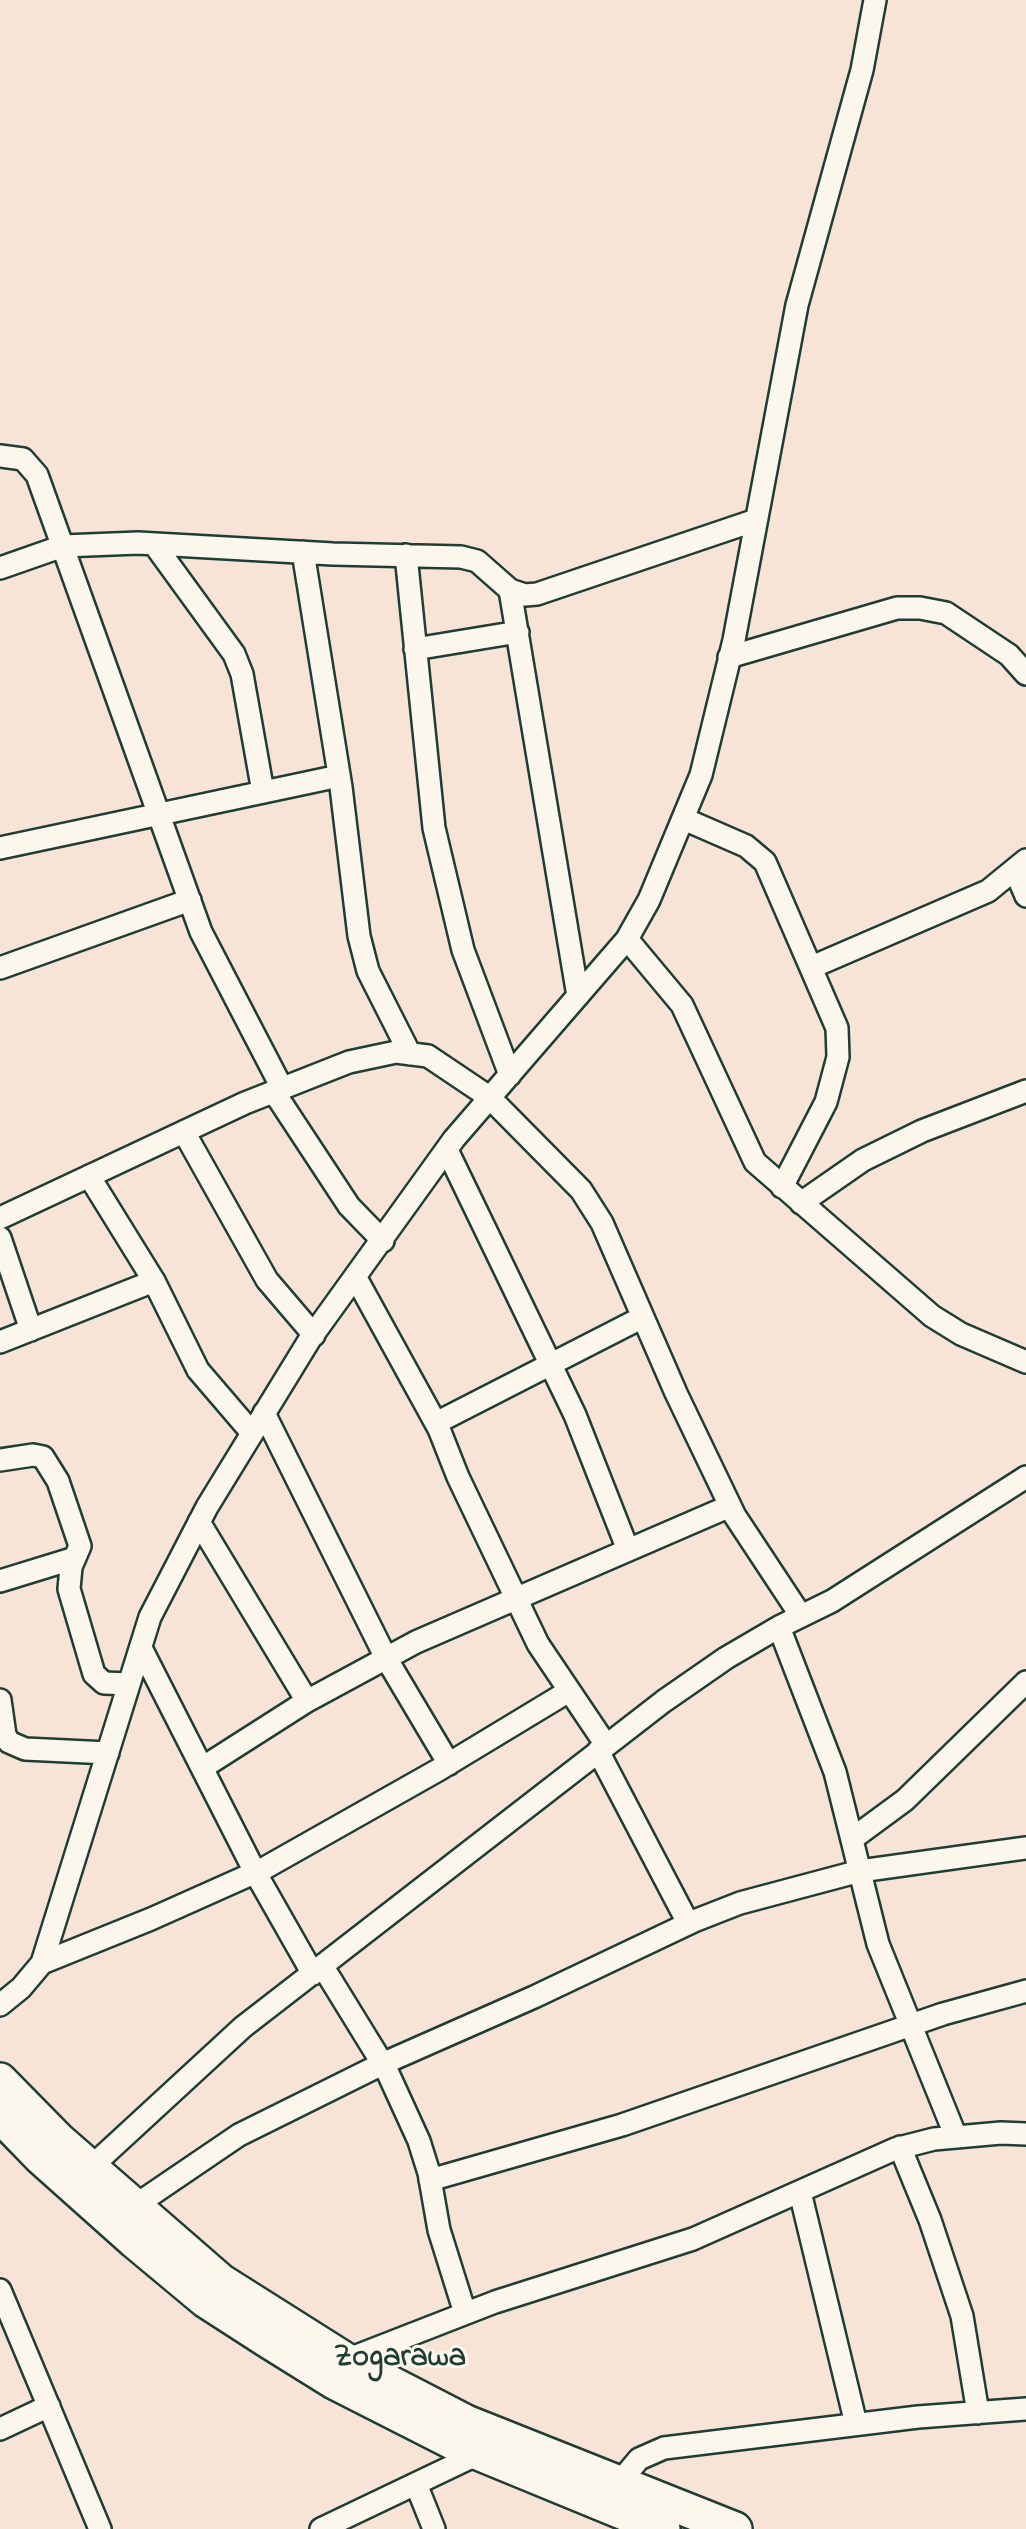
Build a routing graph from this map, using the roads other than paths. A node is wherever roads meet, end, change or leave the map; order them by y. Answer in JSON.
{"nodes":[{"id":1,"x":875,"y":0,"type":"edge"},
{"id":2,"x":0,"y":456,"type":"edge"},
{"id":3,"x":756,"y":520,"type":"junction"},
{"id":4,"x":154,"y":544,"type":"junction"},
{"id":5,"x":63,"y":546,"type":"junction"},
{"id":6,"x":303,"y":552,"type":"junction"},
{"id":7,"x":406,"y":555,"type":"junction"},
{"id":8,"x":0,"y":568,"type":"edge"},
{"id":9,"x":510,"y":591,"type":"junction"},
{"id":10,"x":518,"y":632,"type":"junction"},
{"id":11,"x":416,"y":649,"type":"junction"},
{"id":12,"x":729,"y":657,"type":"junction"},
{"id":13,"x":1026,"y":674,"type":"edge"},
{"id":14,"x":339,"y":776,"type":"junction"},
{"id":15,"x":263,"y":792,"type":"junction"},
{"id":16,"x":157,"y":814,"type":"junction"},
{"id":17,"x":684,"y":819,"type":"junction"},
{"id":18,"x":0,"y":848,"type":"edge"},
{"id":19,"x":1020,"y":865,"type":"edge"},
{"id":20,"x":1026,"y":896,"type":"edge"},
{"id":21,"x":190,"y":900,"type":"junction"},
{"id":22,"x":627,"y":939,"type":"junction"},
{"id":23,"x":812,"y":967,"type":"junction"},
{"id":24,"x":0,"y":968,"type":"edge"},
{"id":25,"x":578,"y":996,"type":"junction"},
{"id":26,"x":410,"y":1054,"type":"junction"},
{"id":27,"x":510,"y":1075,"type":"junction"},
{"id":28,"x":278,"y":1090,"type":"junction"},
{"id":29,"x":1026,"y":1091,"type":"edge"},
{"id":30,"x":489,"y":1097,"type":"junction"},
{"id":31,"x":184,"y":1132,"type":"junction"},
{"id":32,"x":447,"y":1150,"type":"junction"},
{"id":33,"x":89,"y":1176,"type":"junction"},
{"id":34,"x":782,"y":1186,"type":"junction"},
{"id":35,"x":801,"y":1203,"type":"junction"},
{"id":36,"x":0,"y":1218,"type":"edge"},
{"id":37,"x":0,"y":1238,"type":"edge"},
{"id":38,"x":383,"y":1241,"type":"junction"},
{"id":39,"x":356,"y":1278,"type":"junction"},
{"id":40,"x":154,"y":1281,"type":"junction"},
{"id":41,"x":643,"y":1317,"type":"junction"},
{"id":42,"x":31,"y":1330,"type":"junction"},
{"id":43,"x":314,"y":1335,"type":"junction"},
{"id":44,"x":0,"y":1342,"type":"edge"},
{"id":45,"x":1026,"y":1362,"type":"edge"},
{"id":46,"x":551,"y":1365,"type":"junction"},
{"id":47,"x":264,"y":1413,"type":"junction"},
{"id":48,"x":436,"y":1423,"type":"junction"},
{"id":49,"x":252,"y":1433,"type":"junction"},
{"id":50,"x":0,"y":1460,"type":"edge"},
{"id":51,"x":1026,"y":1477,"type":"edge"},
{"id":52,"x":730,"y":1506,"type":"junction"},
{"id":53,"x":199,"y":1521,"type":"junction"},
{"id":54,"x":628,"y":1550,"type":"junction"},
{"id":55,"x":75,"y":1558,"type":"junction"},
{"id":56,"x":0,"y":1581,"type":"edge"},
{"id":57,"x":517,"y":1599,"type":"junction"},
{"id":58,"x":801,"y":1617,"type":"junction"},
{"id":59,"x":779,"y":1627,"type":"junction"},
{"id":60,"x":141,"y":1648,"type":"junction"},
{"id":61,"x":386,"y":1658,"type":"junction"},
{"id":62,"x":1026,"y":1683,"type":"edge"},
{"id":63,"x":129,"y":1684,"type":"junction"},
{"id":64,"x":569,"y":1692,"type":"junction"},
{"id":65,"x":0,"y":1700,"type":"edge"},
{"id":66,"x":307,"y":1701,"type":"junction"},
{"id":67,"x":602,"y":1748,"type":"junction"},
{"id":68,"x":108,"y":1753,"type":"junction"},
{"id":69,"x":449,"y":1764,"type":"junction"},
{"id":70,"x":202,"y":1768,"type":"junction"},
{"id":71,"x":852,"y":1839,"type":"junction"},
{"id":72,"x":1026,"y":1848,"type":"edge"},
{"id":73,"x":860,"y":1871,"type":"junction"},
{"id":74,"x":255,"y":1872,"type":"junction"},
{"id":75,"x":688,"y":1923,"type":"junction"},
{"id":76,"x":42,"y":1963,"type":"junction"},
{"id":77,"x":318,"y":1971,"type":"junction"},
{"id":78,"x":1026,"y":1991,"type":"edge"},
{"id":79,"x":0,"y":2006,"type":"edge"},
{"id":80,"x":910,"y":2025,"type":"junction"},
{"id":81,"x":382,"y":2064,"type":"junction"},
{"id":82,"x":0,"y":2080,"type":"edge"},
{"id":83,"x":0,"y":2116,"type":"edge"},
{"id":84,"x":1026,"y":2134,"type":"edge"},
{"id":85,"x":956,"y":2137,"type":"junction"},
{"id":86,"x":900,"y":2147,"type":"junction"},
{"id":87,"x":90,"y":2168,"type":"junction"},
{"id":88,"x":430,"y":2180,"type":"junction"},
{"id":89,"x":800,"y":2192,"type":"junction"},
{"id":90,"x":134,"y":2207,"type":"junction"},
{"id":91,"x":0,"y":2290,"type":"edge"},
{"id":92,"x":465,"y":2313,"type":"junction"},
{"id":93,"x":346,"y":2360,"type":"junction"},
{"id":94,"x":49,"y":2406,"type":"junction"},
{"id":95,"x":1026,"y":2409,"type":"edge"},
{"id":96,"x":978,"y":2413,"type":"junction"},
{"id":97,"x":856,"y":2424,"type":"junction"},
{"id":98,"x":0,"y":2429,"type":"edge"},
{"id":99,"x":478,"y":2454,"type":"junction"},
{"id":100,"x":416,"y":2484,"type":"junction"},
{"id":101,"x":618,"y":2484,"type":"junction"},
{"id":102,"x":100,"y":2529,"type":"edge"},
{"id":103,"x":321,"y":2529,"type":"edge"},
{"id":104,"x":434,"y":2529,"type":"edge"},
{"id":105,"x":663,"y":2529,"type":"edge"},
{"id":106,"x":735,"y":2529,"type":"edge"}],
"edges":[{"from":1,"to":3,"type":"street"},
{"from":2,"to":5,"type":"street"},
{"from":3,"to":9,"type":"street"},
{"from":3,"to":12,"type":"street"},
{"from":4,"to":5,"type":"street"},
{"from":4,"to":6,"type":"street"},
{"from":4,"to":15,"type":"street"},
{"from":5,"to":8,"type":"street"},
{"from":5,"to":16,"type":"street"},
{"from":6,"to":7,"type":"street"},
{"from":6,"to":14,"type":"street"},
{"from":7,"to":9,"type":"street"},
{"from":7,"to":11,"type":"street"},
{"from":9,"to":10,"type":"street"},
{"from":10,"to":11,"type":"street"},
{"from":10,"to":25,"type":"street"},
{"from":11,"to":27,"type":"street"},
{"from":12,"to":13,"type":"street"},
{"from":12,"to":17,"type":"street"},
{"from":14,"to":15,"type":"street"},
{"from":14,"to":26,"type":"street"},
{"from":15,"to":16,"type":"street"},
{"from":16,"to":18,"type":"street"},
{"from":16,"to":21,"type":"street"},
{"from":17,"to":22,"type":"street"},
{"from":17,"to":23,"type":"street"},
{"from":19,"to":20,"type":"street"},
{"from":19,"to":23,"type":"street"},
{"from":21,"to":24,"type":"street"},
{"from":21,"to":28,"type":"street"},
{"from":22,"to":25,"type":"street"},
{"from":22,"to":34,"type":"street"},
{"from":23,"to":34,"type":"street"},
{"from":25,"to":27,"type":"street"},
{"from":26,"to":28,"type":"street"},
{"from":26,"to":30,"type":"street"},
{"from":27,"to":30,"type":"street"},
{"from":28,"to":31,"type":"street"},
{"from":28,"to":38,"type":"street"},
{"from":29,"to":35,"type":"street"},
{"from":30,"to":32,"type":"street"},
{"from":30,"to":41,"type":"street"},
{"from":31,"to":33,"type":"street"},
{"from":31,"to":43,"type":"street"},
{"from":32,"to":38,"type":"street"},
{"from":32,"to":46,"type":"street"},
{"from":33,"to":36,"type":"street"},
{"from":33,"to":40,"type":"street"},
{"from":34,"to":35,"type":"street"},
{"from":35,"to":45,"type":"street"},
{"from":37,"to":42,"type":"street"},
{"from":38,"to":39,"type":"street"},
{"from":39,"to":43,"type":"street"},
{"from":39,"to":48,"type":"street"},
{"from":40,"to":42,"type":"street"},
{"from":40,"to":49,"type":"street"},
{"from":41,"to":46,"type":"street"},
{"from":41,"to":52,"type":"street"},
{"from":42,"to":44,"type":"street"},
{"from":43,"to":47,"type":"street"},
{"from":46,"to":48,"type":"street"},
{"from":46,"to":54,"type":"street"},
{"from":47,"to":49,"type":"street"},
{"from":47,"to":61,"type":"street"},
{"from":48,"to":57,"type":"street"},
{"from":49,"to":53,"type":"street"},
{"from":50,"to":55,"type":"street"},
{"from":51,"to":58,"type":"street"},
{"from":52,"to":54,"type":"street"},
{"from":52,"to":58,"type":"street"},
{"from":53,"to":60,"type":"street"},
{"from":53,"to":66,"type":"street"},
{"from":54,"to":57,"type":"street"},
{"from":55,"to":56,"type":"street"},
{"from":55,"to":63,"type":"street"},
{"from":57,"to":61,"type":"street"},
{"from":57,"to":64,"type":"street"},
{"from":58,"to":59,"type":"street"},
{"from":59,"to":67,"type":"street"},
{"from":59,"to":71,"type":"street"},
{"from":60,"to":63,"type":"street"},
{"from":60,"to":70,"type":"street"},
{"from":61,"to":66,"type":"street"},
{"from":61,"to":69,"type":"street"},
{"from":62,"to":71,"type":"street"},
{"from":63,"to":68,"type":"street"},
{"from":64,"to":67,"type":"street"},
{"from":64,"to":69,"type":"street"},
{"from":65,"to":68,"type":"street"},
{"from":66,"to":70,"type":"street"},
{"from":67,"to":75,"type":"street"},
{"from":67,"to":77,"type":"street"},
{"from":68,"to":76,"type":"street"},
{"from":69,"to":74,"type":"street"},
{"from":70,"to":74,"type":"street"},
{"from":71,"to":73,"type":"street"},
{"from":72,"to":73,"type":"street"},
{"from":73,"to":75,"type":"street"},
{"from":73,"to":80,"type":"street"},
{"from":74,"to":76,"type":"street"},
{"from":74,"to":77,"type":"street"},
{"from":75,"to":81,"type":"street"},
{"from":76,"to":79,"type":"street"},
{"from":77,"to":81,"type":"street"},
{"from":77,"to":87,"type":"street"},
{"from":78,"to":80,"type":"street"},
{"from":80,"to":85,"type":"street"},
{"from":80,"to":88,"type":"street"},
{"from":81,"to":88,"type":"street"},
{"from":81,"to":90,"type":"street"},
{"from":82,"to":87,"type":"highway"},
{"from":83,"to":99,"type":"highway"},
{"from":84,"to":85,"type":"street"},
{"from":85,"to":86,"type":"street"},
{"from":86,"to":89,"type":"street"},
{"from":86,"to":96,"type":"street"},
{"from":87,"to":90,"type":"highway"},
{"from":88,"to":92,"type":"street"},
{"from":89,"to":92,"type":"street"},
{"from":89,"to":97,"type":"street"},
{"from":90,"to":93,"type":"highway"},
{"from":91,"to":94,"type":"street"},
{"from":92,"to":93,"type":"street"},
{"from":93,"to":101,"type":"highway"},
{"from":94,"to":98,"type":"street"},
{"from":94,"to":102,"type":"street"},
{"from":95,"to":96,"type":"street"},
{"from":96,"to":97,"type":"street"},
{"from":97,"to":101,"type":"street"},
{"from":99,"to":100,"type":"street"},
{"from":99,"to":105,"type":"highway"},
{"from":100,"to":103,"type":"street"},
{"from":100,"to":104,"type":"street"},
{"from":101,"to":106,"type":"highway"}]}
